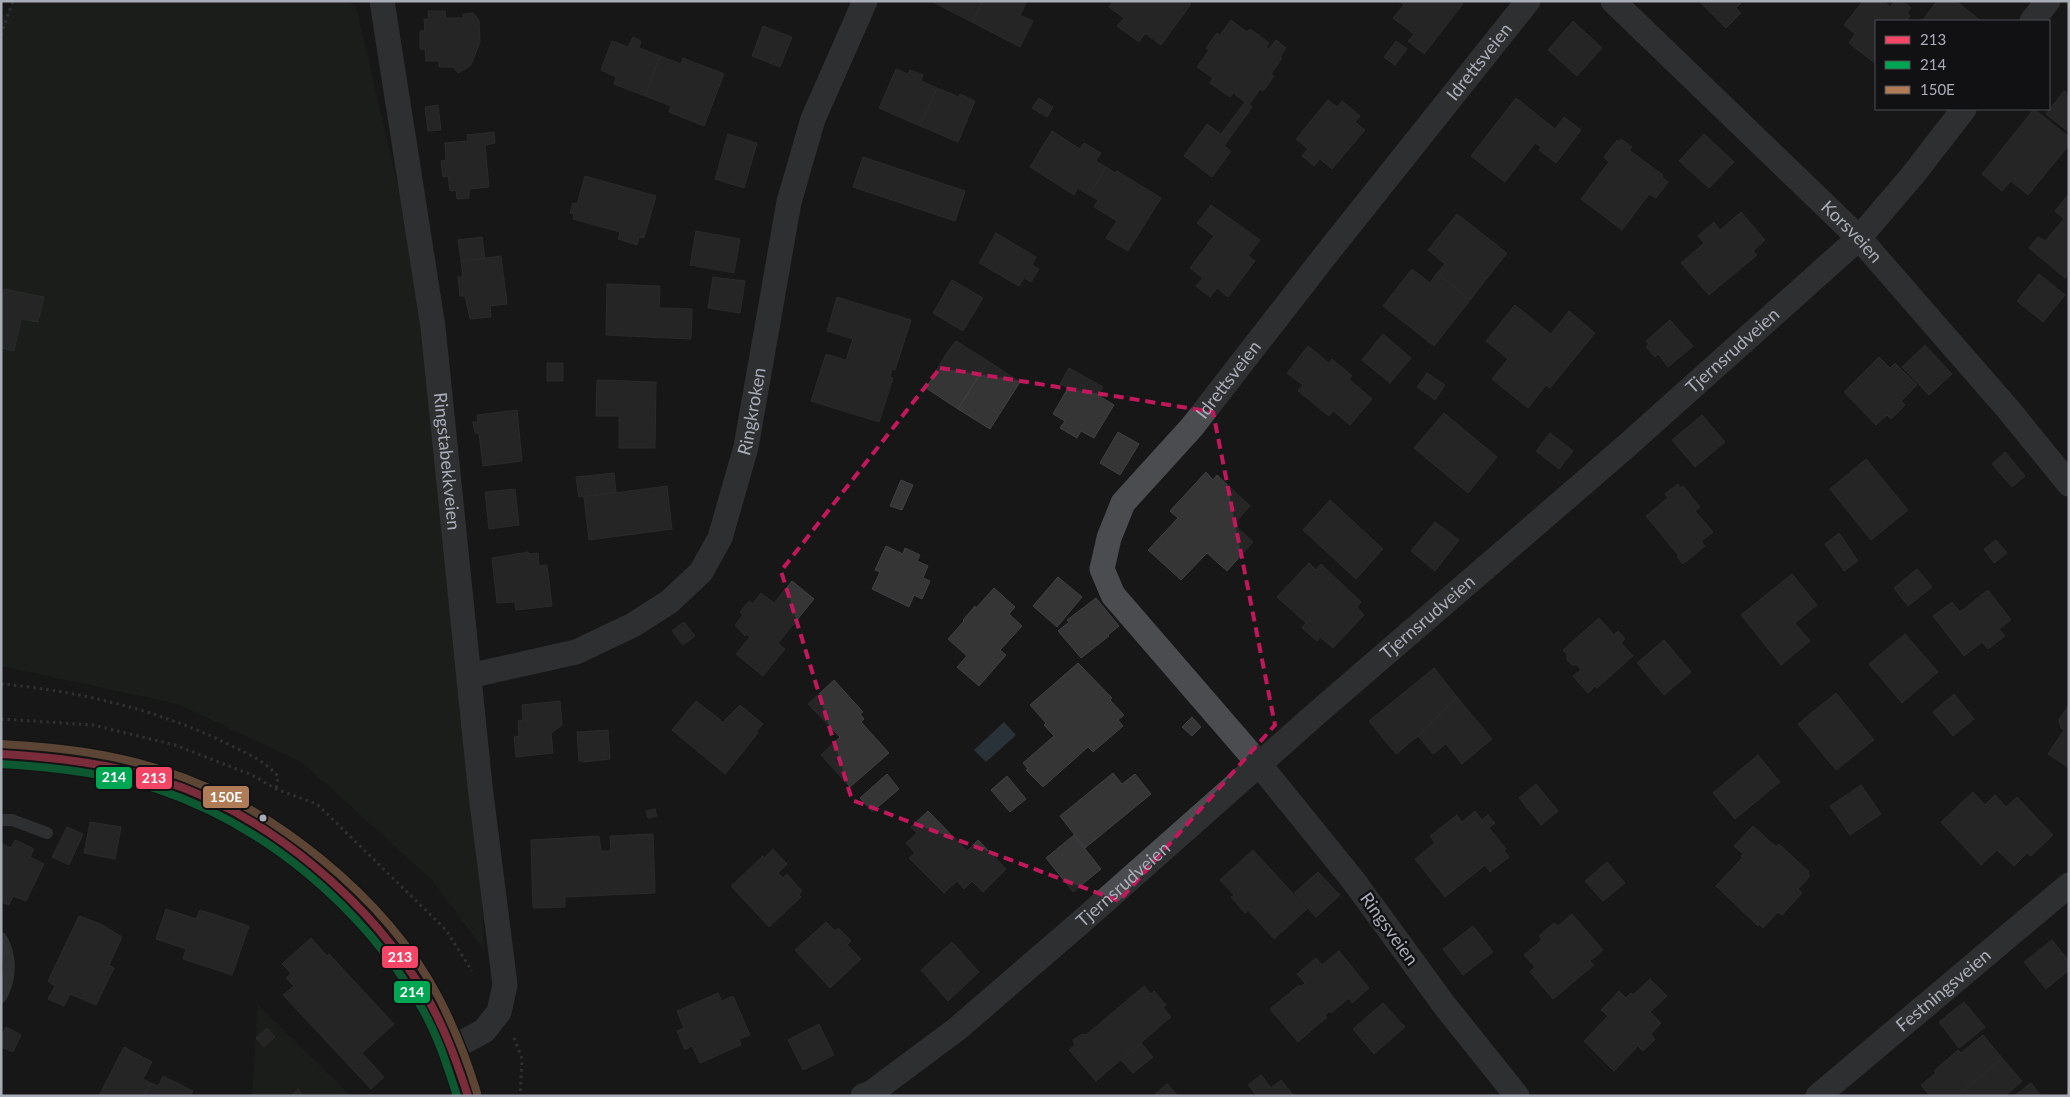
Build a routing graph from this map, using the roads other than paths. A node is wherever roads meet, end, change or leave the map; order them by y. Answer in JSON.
{"nodes":[{"id":1,"x":382,"y":1,"type":"edge"},
{"id":2,"x":865,"y":1,"type":"edge"},
{"id":3,"x":1528,"y":1,"type":"edge"},
{"id":4,"x":1613,"y":1,"type":"edge"},
{"id":5,"x":2048,"y":1,"type":"edge"},
{"id":6,"x":2033,"y":20,"type":"edge"},
{"id":7,"x":1963,"y":110,"type":"edge"},
{"id":8,"x":1859,"y":238,"type":"junction"},
{"id":9,"x":2069,"y":484,"type":"edge"},
{"id":10,"x":469,"y":676,"type":"junction"},
{"id":11,"x":1,"y":754,"type":"edge"},
{"id":12,"x":1259,"y":764,"type":"junction"},
{"id":13,"x":1,"y":820,"type":"edge"},
{"id":14,"x":47,"y":833,"type":"dead end"},
{"id":15,"x":2069,"y":885,"type":"edge"},
{"id":16,"x":1,"y":938,"type":"edge"},
{"id":17,"x":1,"y":997,"type":"edge"},
{"id":18,"x":452,"y":1048,"type":"junction"},
{"id":19,"x":468,"y":1096,"type":"edge"},
{"id":20,"x":863,"y":1096,"type":"edge"},
{"id":21,"x":1517,"y":1096,"type":"edge"},
{"id":22,"x":1818,"y":1096,"type":"edge"}],
"edges":[{"from":1,"to":10,"type":"street","name":"Ringstabekkveien"},
{"from":2,"to":10,"type":"street","name":"Ringkroken"},
{"from":3,"to":12,"type":"street","name":"Idrettsveien"},
{"from":4,"to":8,"type":"street","name":"Korsveien"},
{"from":5,"to":6,"type":"street"},
{"from":7,"to":8,"type":"street","name":"Tjernsrudveien"},
{"from":8,"to":9,"type":"street","name":"Korsveien"},
{"from":8,"to":12,"type":"street","name":"Tjernsrudveien"},
{"from":10,"to":18,"type":"street","name":"Ringstabekkveien"},
{"from":11,"to":18,"type":"main road"},
{"from":12,"to":20,"type":"street","name":"Tjernsrudveien"},
{"from":12,"to":21,"type":"street","name":"Ringsveien"},
{"from":13,"to":14,"type":"lane"},
{"from":15,"to":22,"type":"street","name":"Festningsveien"},
{"from":16,"to":17,"type":"lane"},
{"from":18,"to":19,"type":"main road"}]}
